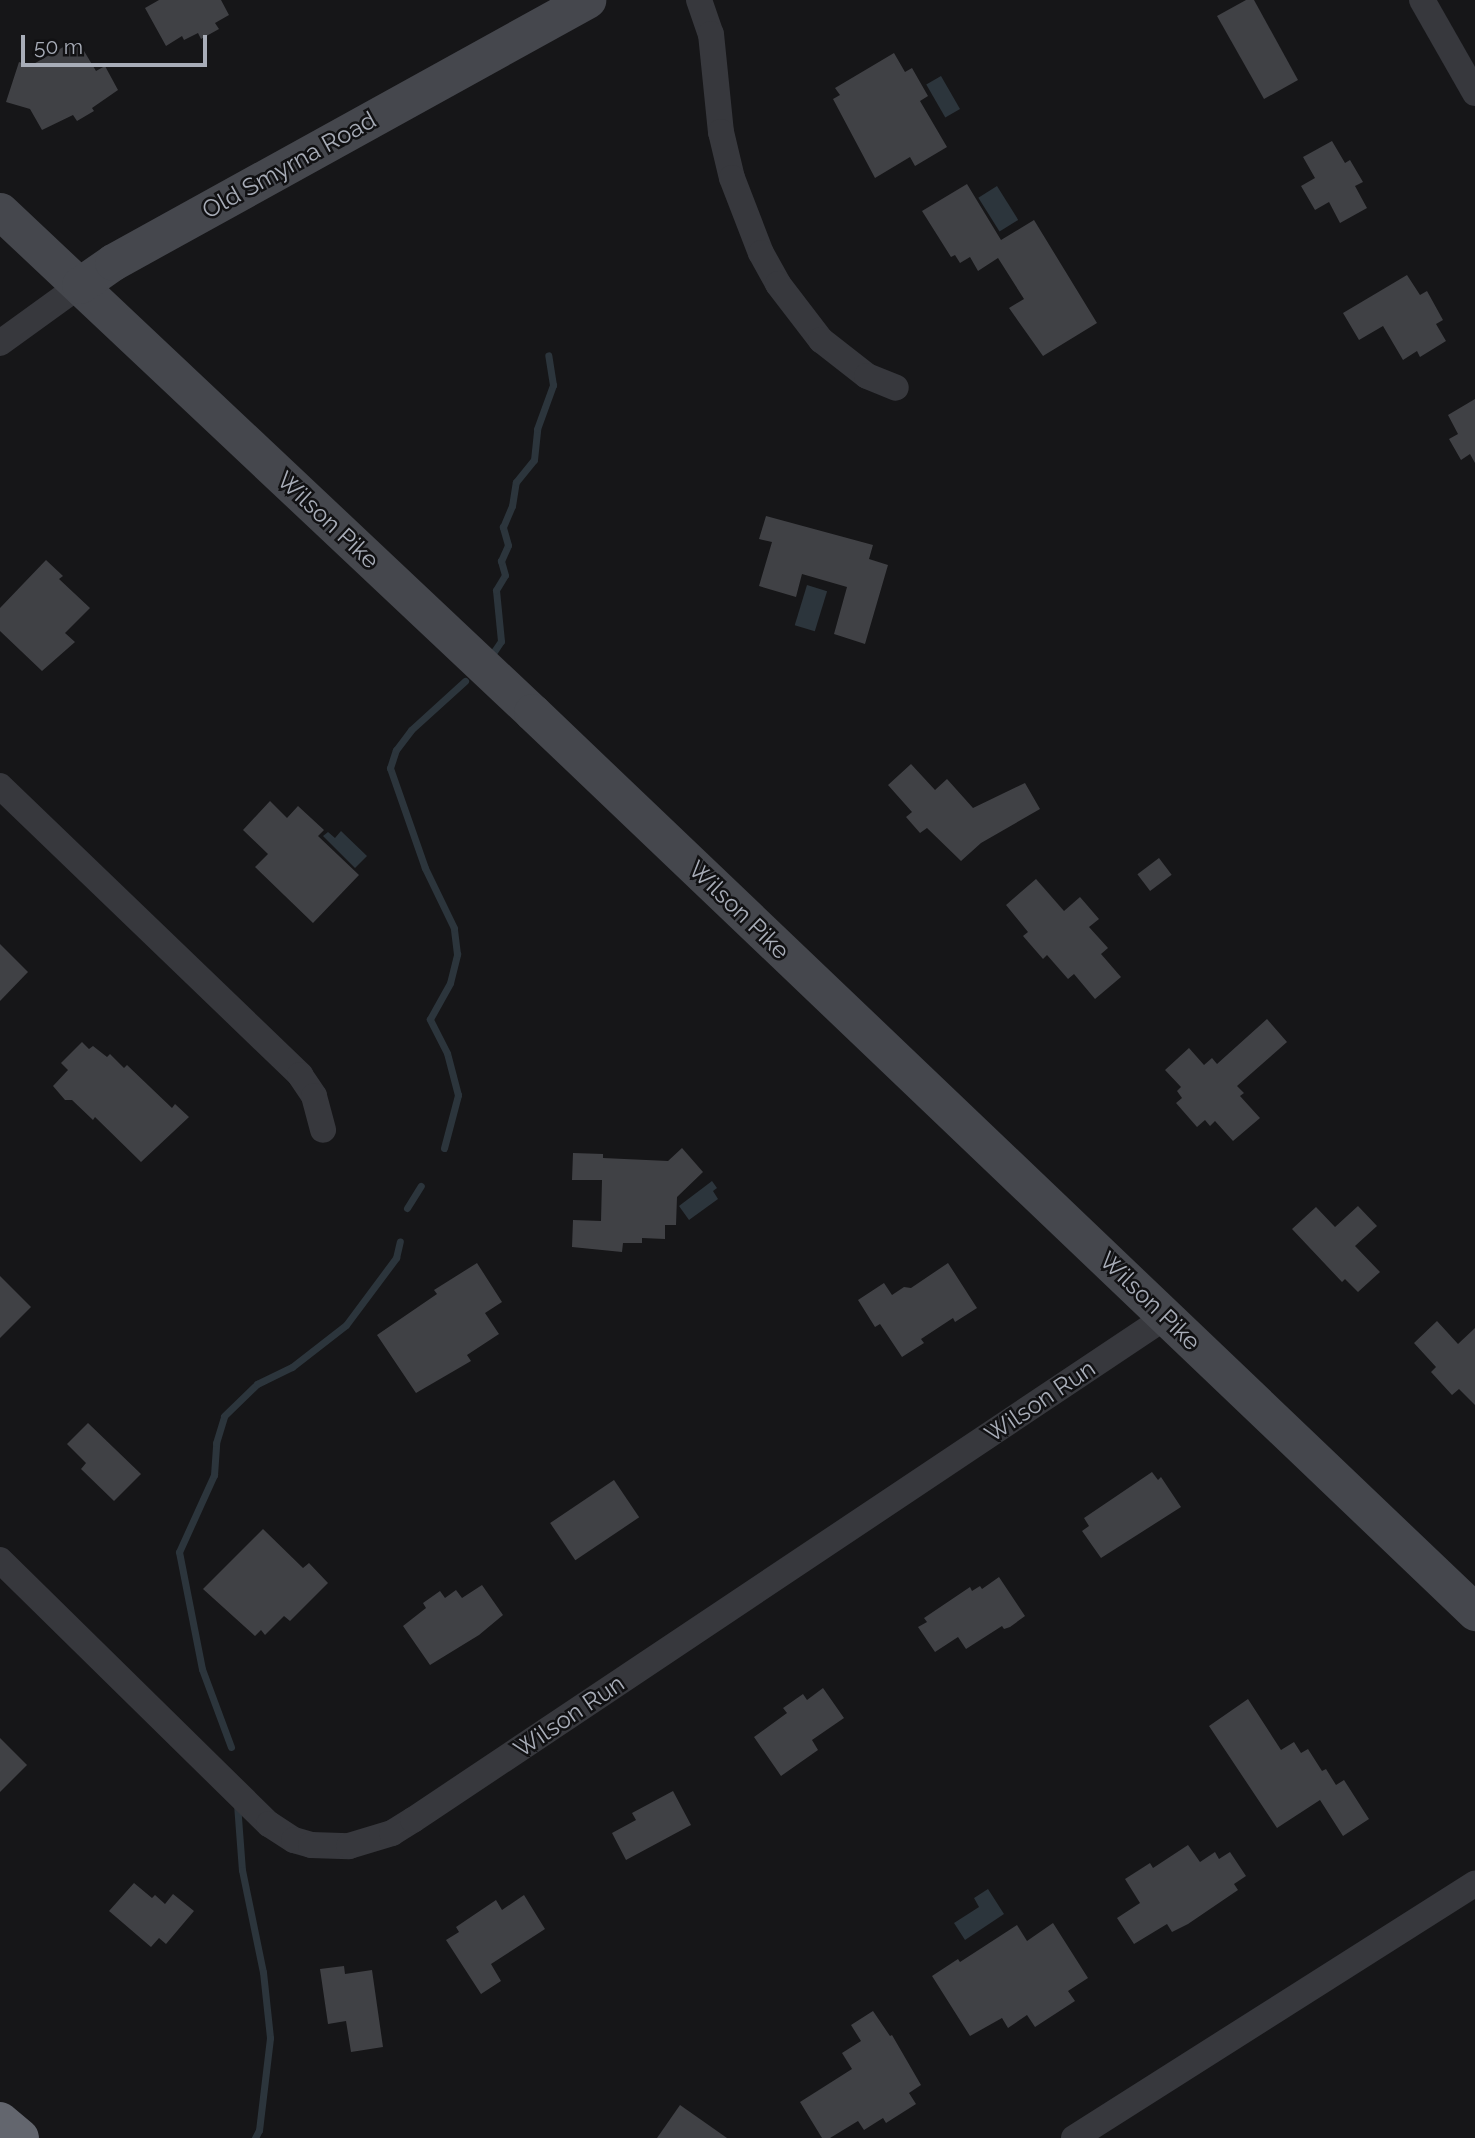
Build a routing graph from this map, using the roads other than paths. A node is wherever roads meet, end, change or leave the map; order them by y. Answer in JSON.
{"nodes":[{"id":1,"x":587,"y":0,"type":"edge"},
{"id":2,"x":699,"y":0,"type":"edge"},
{"id":3,"x":1422,"y":0,"type":"edge"},
{"id":4,"x":1475,"y":93,"type":"edge"},
{"id":5,"x":0,"y":211,"type":"edge"},
{"id":6,"x":80,"y":285,"type":"junction"},
{"id":7,"x":0,"y":343,"type":"edge"},
{"id":8,"x":896,"y":388,"type":"dead end"},
{"id":9,"x":0,"y":786,"type":"edge"},
{"id":10,"x":323,"y":1130,"type":"dead end"},
{"id":11,"x":1167,"y":1316,"type":"junction"},
{"id":12,"x":0,"y":1560,"type":"edge"},
{"id":13,"x":1475,"y":1612,"type":"edge"},
{"id":14,"x":1475,"y":1884,"type":"edge"},
{"id":15,"x":0,"y":2121,"type":"edge"},
{"id":16,"x":20,"y":2138,"type":"edge"},
{"id":17,"x":1074,"y":2138,"type":"edge"}],
"edges":[{"from":1,"to":6,"type":"main road","name":"Old Smyrna Road"},
{"from":2,"to":8,"type":"street"},
{"from":3,"to":4,"type":"street"},
{"from":5,"to":6,"type":"main road","name":"Wilson Pike"},
{"from":6,"to":7,"type":"street","name":"Old Smyrna Road"},
{"from":6,"to":11,"type":"main road","name":"Wilson Pike"},
{"from":9,"to":10,"type":"street"},
{"from":11,"to":12,"type":"street","name":"Wilson Run"},
{"from":11,"to":13,"type":"main road","name":"Wilson Pike"},
{"from":14,"to":17,"type":"street"},
{"from":15,"to":16,"type":"highway"}]}
